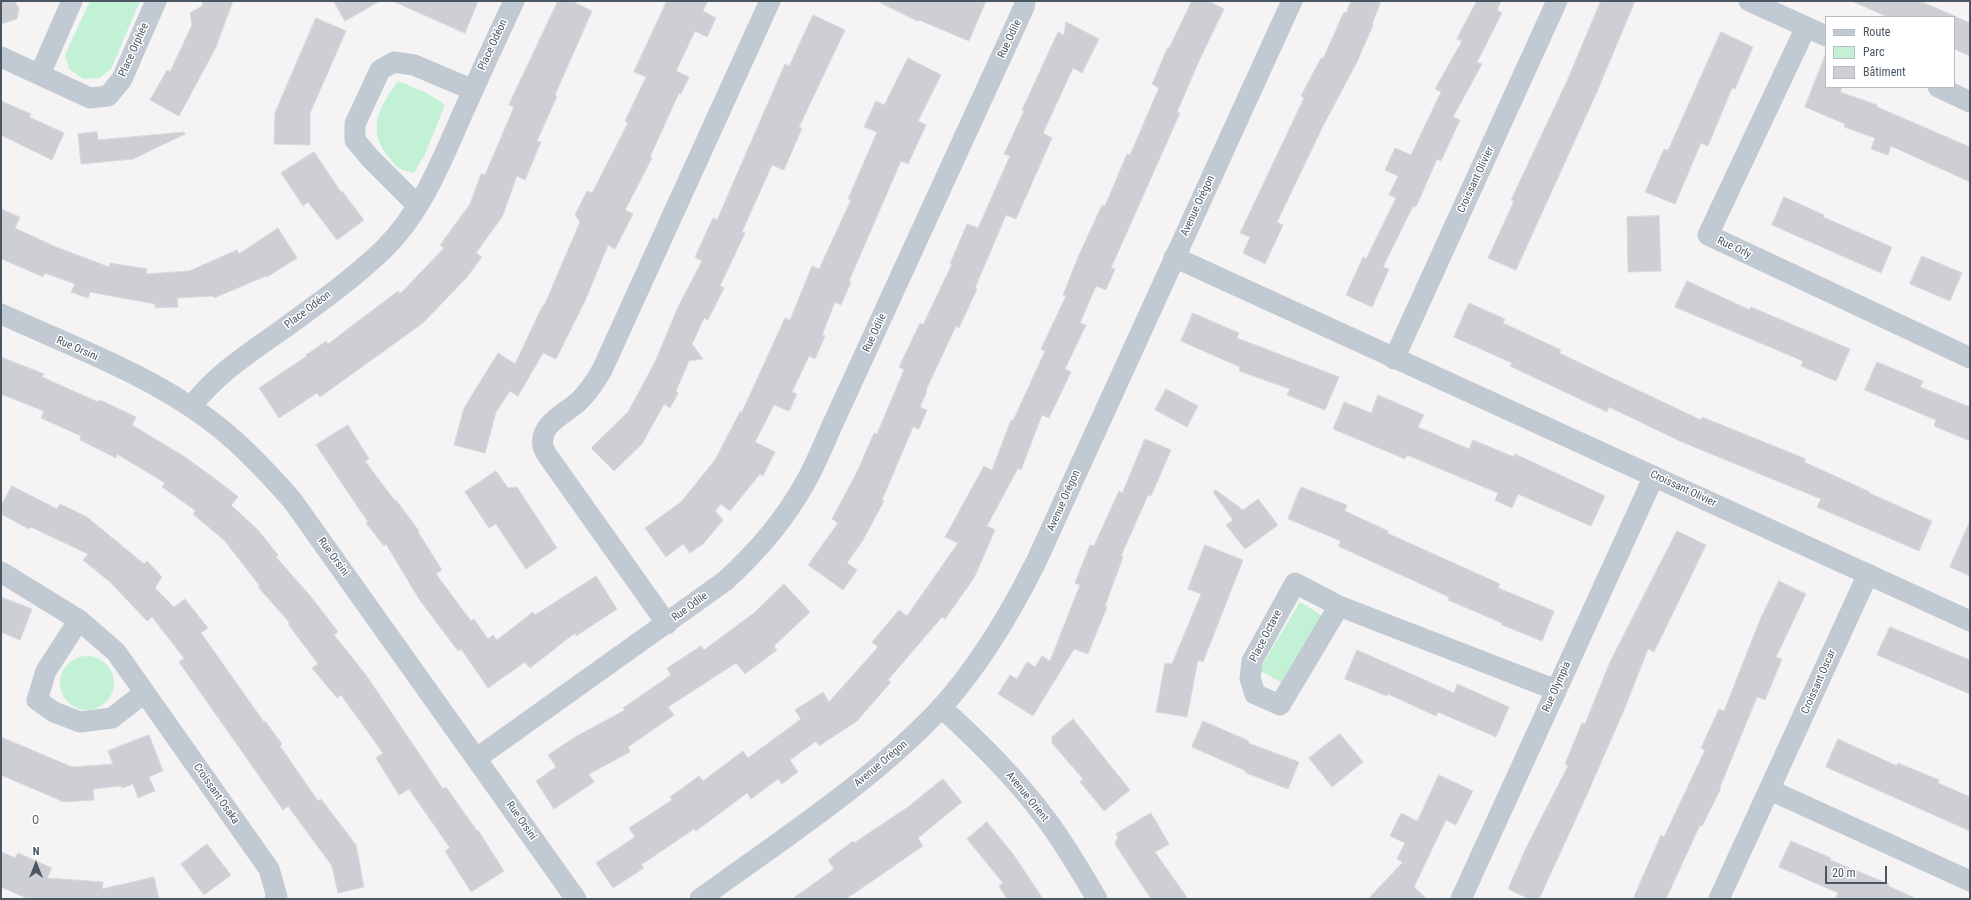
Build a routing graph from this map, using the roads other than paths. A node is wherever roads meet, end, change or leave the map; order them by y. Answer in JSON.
{"nodes":[{"id":1,"x":72,"y":1,"type":"edge"},
{"id":2,"x":156,"y":1,"type":"edge"},
{"id":3,"x":514,"y":1,"type":"edge"},
{"id":4,"x":770,"y":1,"type":"edge"},
{"id":5,"x":1025,"y":1,"type":"edge"},
{"id":6,"x":1292,"y":1,"type":"edge"},
{"id":7,"x":1557,"y":1,"type":"edge"},
{"id":8,"x":1749,"y":1,"type":"edge"},
{"id":9,"x":1806,"y":27,"type":"junction"},
{"id":10,"x":1825,"y":36,"type":"edge"},
{"id":11,"x":1,"y":57,"type":"edge"},
{"id":12,"x":40,"y":74,"type":"junction"},
{"id":13,"x":1940,"y":88,"type":"edge"},
{"id":14,"x":473,"y":90,"type":"junction"},
{"id":15,"x":1970,"y":102,"type":"edge"},
{"id":16,"x":417,"y":205,"type":"junction"},
{"id":17,"x":1174,"y":257,"type":"junction"},
{"id":18,"x":1,"y":314,"type":"edge"},
{"id":19,"x":1394,"y":358,"type":"junction"},
{"id":20,"x":1970,"y":358,"type":"edge"},
{"id":21,"x":191,"y":407,"type":"junction"},
{"id":22,"x":1654,"y":476,"type":"junction"},
{"id":23,"x":1,"y":572,"type":"edge"},
{"id":24,"x":1868,"y":574,"type":"junction"},
{"id":25,"x":1338,"y":606,"type":"junction"},
{"id":26,"x":79,"y":620,"type":"junction"},
{"id":27,"x":1970,"y":621,"type":"edge"},
{"id":28,"x":667,"y":624,"type":"junction"},
{"id":29,"x":1556,"y":690,"type":"junction"},
{"id":30,"x":144,"y":693,"type":"junction"},
{"id":31,"x":941,"y":707,"type":"junction"},
{"id":32,"x":477,"y":758,"type":"junction"},
{"id":33,"x":1770,"y":790,"type":"junction"},
{"id":34,"x":1970,"y":881,"type":"edge"},
{"id":35,"x":275,"y":899,"type":"edge"},
{"id":36,"x":576,"y":899,"type":"edge"},
{"id":37,"x":700,"y":899,"type":"edge"},
{"id":38,"x":1097,"y":899,"type":"edge"},
{"id":39,"x":1461,"y":899,"type":"edge"},
{"id":40,"x":1719,"y":899,"type":"edge"}],
"edges":[{"from":1,"to":12,"type":"street"},
{"from":2,"to":12,"type":"street","name":"Place Orphée"},
{"from":3,"to":14,"type":"street","name":"Place Odéon"},
{"from":4,"to":28,"type":"street","name":"Rue Odile"},
{"from":5,"to":28,"type":"street","name":"Rue Odile"},
{"from":6,"to":17,"type":"street","name":"Avenue Orégon"},
{"from":7,"to":19,"type":"street","name":"Croissant Olivier"},
{"from":8,"to":9,"type":"street"},
{"from":9,"to":10,"type":"street"},
{"from":9,"to":20,"type":"street","name":"Rue Orly"},
{"from":11,"to":12,"type":"street","name":"Place Orphée"},
{"from":13,"to":15,"type":"street"},
{"from":14,"to":16,"type":"street","name":"Place Odéon"},
{"from":14,"to":16,"type":"street"},
{"from":16,"to":21,"type":"street","name":"Place Odéon"},
{"from":17,"to":19,"type":"street","name":"Croissant Olivier"},
{"from":17,"to":31,"type":"street","name":"Avenue Orégon"},
{"from":18,"to":21,"type":"street","name":"Rue Orsini"},
{"from":19,"to":22,"type":"street","name":"Croissant Olivier"},
{"from":21,"to":32,"type":"street","name":"Rue Orsini"},
{"from":22,"to":24,"type":"street","name":"Croissant Olivier"},
{"from":22,"to":29,"type":"street","name":"Rue Olympia"},
{"from":23,"to":26,"type":"street","name":"Croissant Osaka"},
{"from":24,"to":27,"type":"street","name":"Croissant Olivier"},
{"from":24,"to":33,"type":"street","name":"Croissant Oscar"},
{"from":25,"to":25,"type":"street","name":"Place Octave"},
{"from":25,"to":29,"type":"street","name":"Place Octave"},
{"from":26,"to":30,"type":"street","name":"Croissant Osaka"},
{"from":26,"to":30,"type":"street"},
{"from":28,"to":32,"type":"street","name":"Rue Odile"},
{"from":29,"to":39,"type":"street","name":"Rue Olympia"},
{"from":30,"to":35,"type":"street","name":"Croissant Osaka"},
{"from":31,"to":37,"type":"street","name":"Avenue Orégon"},
{"from":31,"to":38,"type":"street","name":"Avenue Orient"},
{"from":32,"to":36,"type":"street","name":"Rue Orsini"},
{"from":33,"to":34,"type":"street"},
{"from":33,"to":40,"type":"street","name":"Croissant Oscar"}]}
